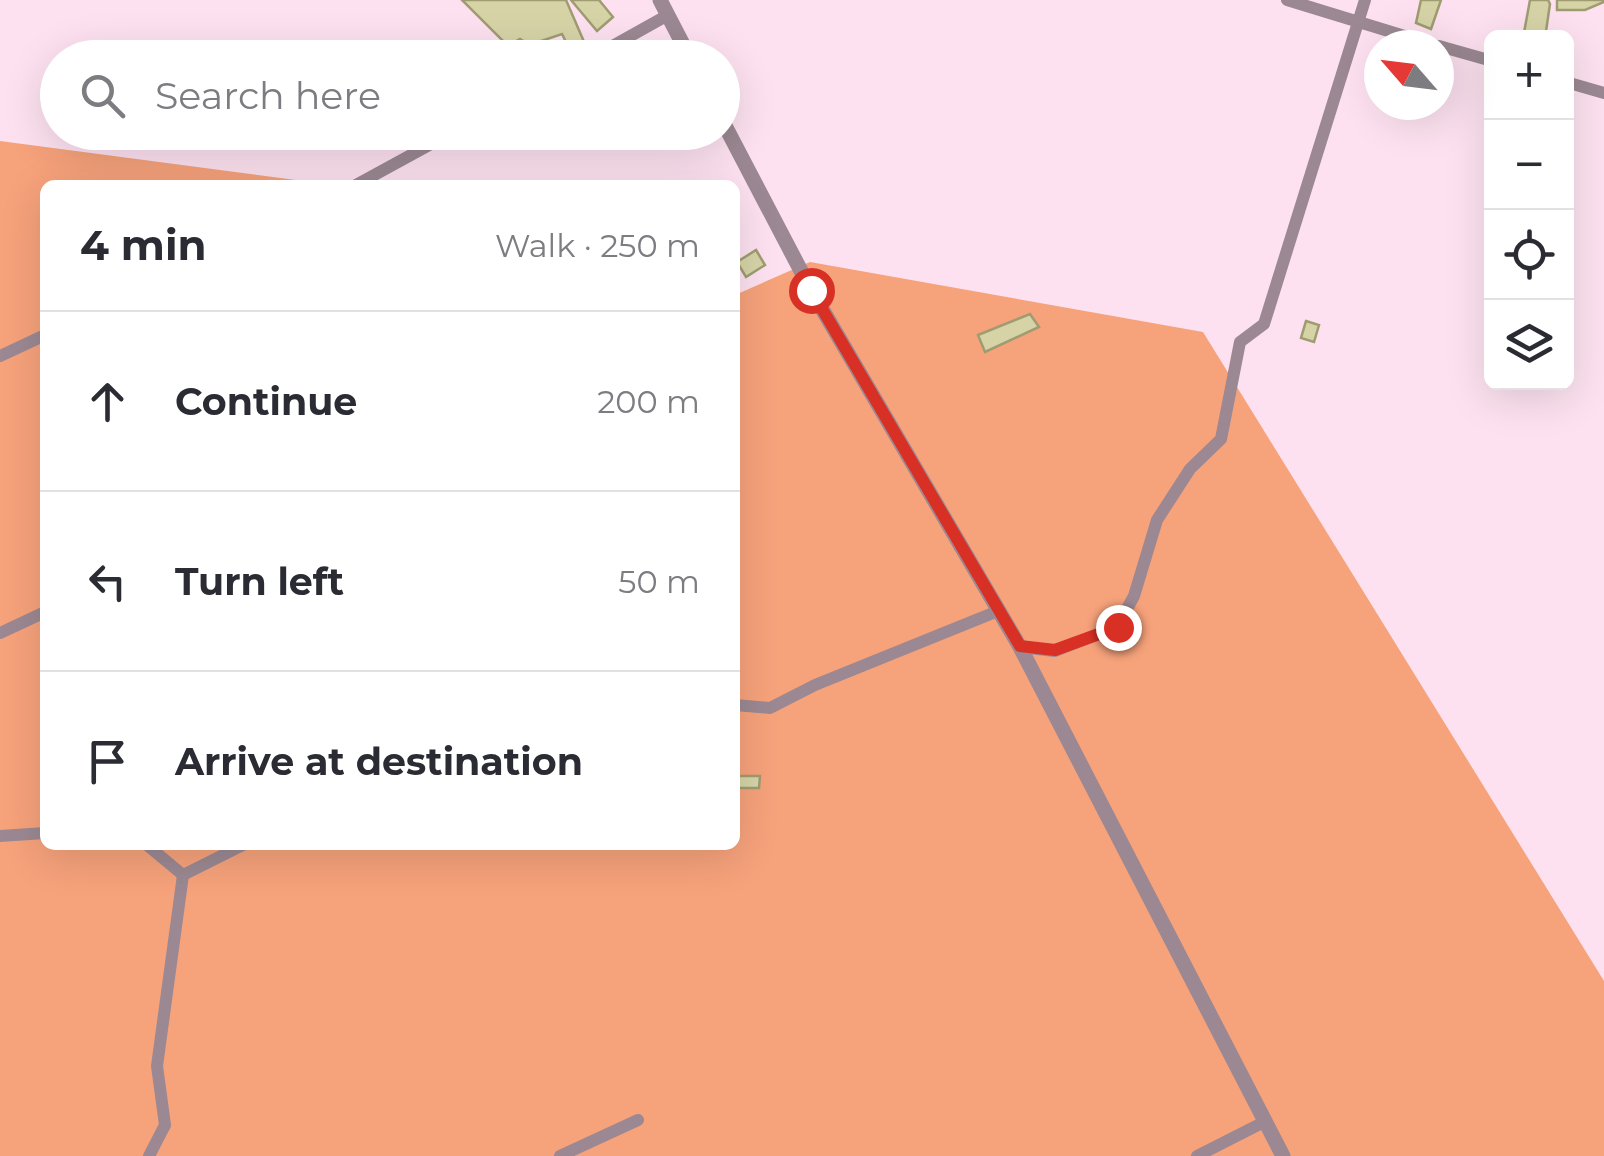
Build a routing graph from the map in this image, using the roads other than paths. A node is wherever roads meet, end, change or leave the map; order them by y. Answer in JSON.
{"nodes":[{"id":1,"x":660,"y":0,"type":"edge"},
{"id":2,"x":1286,"y":0,"type":"edge"},
{"id":3,"x":1365,"y":0,"type":"edge"},
{"id":4,"x":668,"y":16,"type":"junction"},
{"id":5,"x":1358,"y":24,"type":"junction"},
{"id":6,"x":1380,"y":30,"type":"edge"},
{"id":7,"x":624,"y":40,"type":"edge"},
{"id":8,"x":681,"y":40,"type":"edge"},
{"id":9,"x":1454,"y":51,"type":"edge"},
{"id":10,"x":1484,"y":59,"type":"edge"},
{"id":11,"x":1574,"y":84,"type":"edge"},
{"id":12,"x":1604,"y":92,"type":"edge"},
{"id":13,"x":420,"y":150,"type":"edge"},
{"id":14,"x":738,"y":150,"type":"edge"},
{"id":15,"x":365,"y":180,"type":"edge"},
{"id":16,"x":40,"y":337,"type":"edge"},
{"id":17,"x":0,"y":356,"type":"edge"},
{"id":18,"x":998,"y":611,"type":"junction"},
{"id":19,"x":40,"y":614,"type":"edge"},
{"id":20,"x":0,"y":633,"type":"edge"},
{"id":21,"x":1020,"y":646,"type":"junction"},
{"id":22,"x":740,"y":706,"type":"edge"},
{"id":23,"x":40,"y":833,"type":"edge"},
{"id":24,"x":0,"y":836,"type":"edge"},
{"id":25,"x":153,"y":850,"type":"edge"},
{"id":26,"x":233,"y":850,"type":"edge"},
{"id":27,"x":184,"y":875,"type":"junction"},
{"id":28,"x":638,"y":1120,"type":"dead end"},
{"id":29,"x":1264,"y":1122,"type":"junction"},
{"id":30,"x":150,"y":1156,"type":"edge"},
{"id":31,"x":560,"y":1156,"type":"edge"},
{"id":32,"x":1196,"y":1156,"type":"edge"},
{"id":33,"x":1284,"y":1156,"type":"edge"}],
"edges":[{"from":1,"to":4,"type":"street"},
{"from":2,"to":5,"type":"street"},
{"from":3,"to":5,"type":"street"},
{"from":4,"to":7,"type":"street"},
{"from":4,"to":8,"type":"street"},
{"from":5,"to":6,"type":"street"},
{"from":5,"to":21,"type":"street"},
{"from":9,"to":10,"type":"street"},
{"from":11,"to":12,"type":"street"},
{"from":13,"to":15,"type":"street"},
{"from":14,"to":18,"type":"street"},
{"from":16,"to":17,"type":"street"},
{"from":18,"to":21,"type":"street"},
{"from":18,"to":22,"type":"street"},
{"from":19,"to":20,"type":"street"},
{"from":21,"to":29,"type":"street"},
{"from":23,"to":24,"type":"street"},
{"from":25,"to":27,"type":"street"},
{"from":26,"to":27,"type":"street"},
{"from":27,"to":30,"type":"street"},
{"from":28,"to":31,"type":"street"},
{"from":29,"to":32,"type":"street"},
{"from":29,"to":33,"type":"street"}]}
